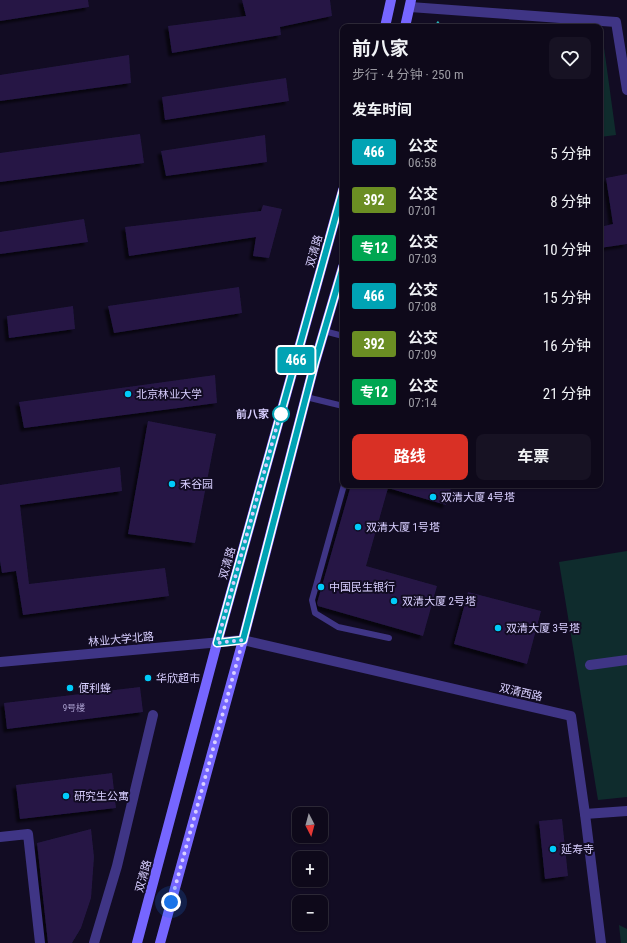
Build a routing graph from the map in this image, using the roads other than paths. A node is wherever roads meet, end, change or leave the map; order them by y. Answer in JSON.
{"nodes":[{"id":1,"x":391,"y":0,"type":"edge"},
{"id":2,"x":411,"y":3,"type":"edge"},
{"id":3,"x":386,"y":24,"type":"edge"},
{"id":4,"x":406,"y":24,"type":"edge"},
{"id":5,"x":627,"y":90,"type":"edge"},
{"id":6,"x":340,"y":201,"type":"edge"},
{"id":7,"x":340,"y":277,"type":"edge"},
{"id":8,"x":324,"y":331,"type":"junction"},
{"id":9,"x":340,"y":335,"type":"edge"},
{"id":10,"x":306,"y":397,"type":"junction"},
{"id":11,"x":340,"y":405,"type":"edge"},
{"id":12,"x":343,"y":488,"type":"edge"},
{"id":13,"x":388,"y":638,"type":"dead end"},
{"id":14,"x":243,"y":640,"type":"junction"},
{"id":15,"x":217,"y":643,"type":"junction"},
{"id":16,"x":627,"y":660,"type":"edge"},
{"id":17,"x":0,"y":662,"type":"edge"},
{"id":18,"x":590,"y":665,"type":"dead end"},
{"id":19,"x":153,"y":715,"type":"dead end"},
{"id":20,"x":627,"y":811,"type":"edge"},
{"id":21,"x":585,"y":814,"type":"junction"},
{"id":22,"x":0,"y":837,"type":"edge"},
{"id":23,"x":40,"y":943,"type":"edge"},
{"id":24,"x":94,"y":943,"type":"edge"},
{"id":25,"x":137,"y":943,"type":"edge"},
{"id":26,"x":160,"y":943,"type":"edge"},
{"id":27,"x":601,"y":943,"type":"edge"}],
"edges":[{"from":1,"to":3,"type":"main road"},
{"from":2,"to":4,"type":"main road"},
{"from":2,"to":5,"type":"street"},
{"from":6,"to":15,"type":"main road","name":"双清路"},
{"from":7,"to":8,"type":"main road"},
{"from":8,"to":9,"type":"lane"},
{"from":8,"to":10,"type":"main road"},
{"from":10,"to":11,"type":"lane"},
{"from":10,"to":14,"type":"main road"},
{"from":12,"to":13,"type":"lane"},
{"from":14,"to":15,"type":"street","name":"林业大学北路"},
{"from":14,"to":21,"type":"street","name":"双清西路"},
{"from":14,"to":26,"type":"main road"},
{"from":15,"to":17,"type":"street","name":"林业大学北路"},
{"from":15,"to":25,"type":"main road","name":"双清路"},
{"from":16,"to":18,"type":"street"},
{"from":19,"to":24,"type":"street"},
{"from":20,"to":21,"type":"street"},
{"from":21,"to":27,"type":"street","name":"双清西路"},
{"from":22,"to":23,"type":"street"}]}
